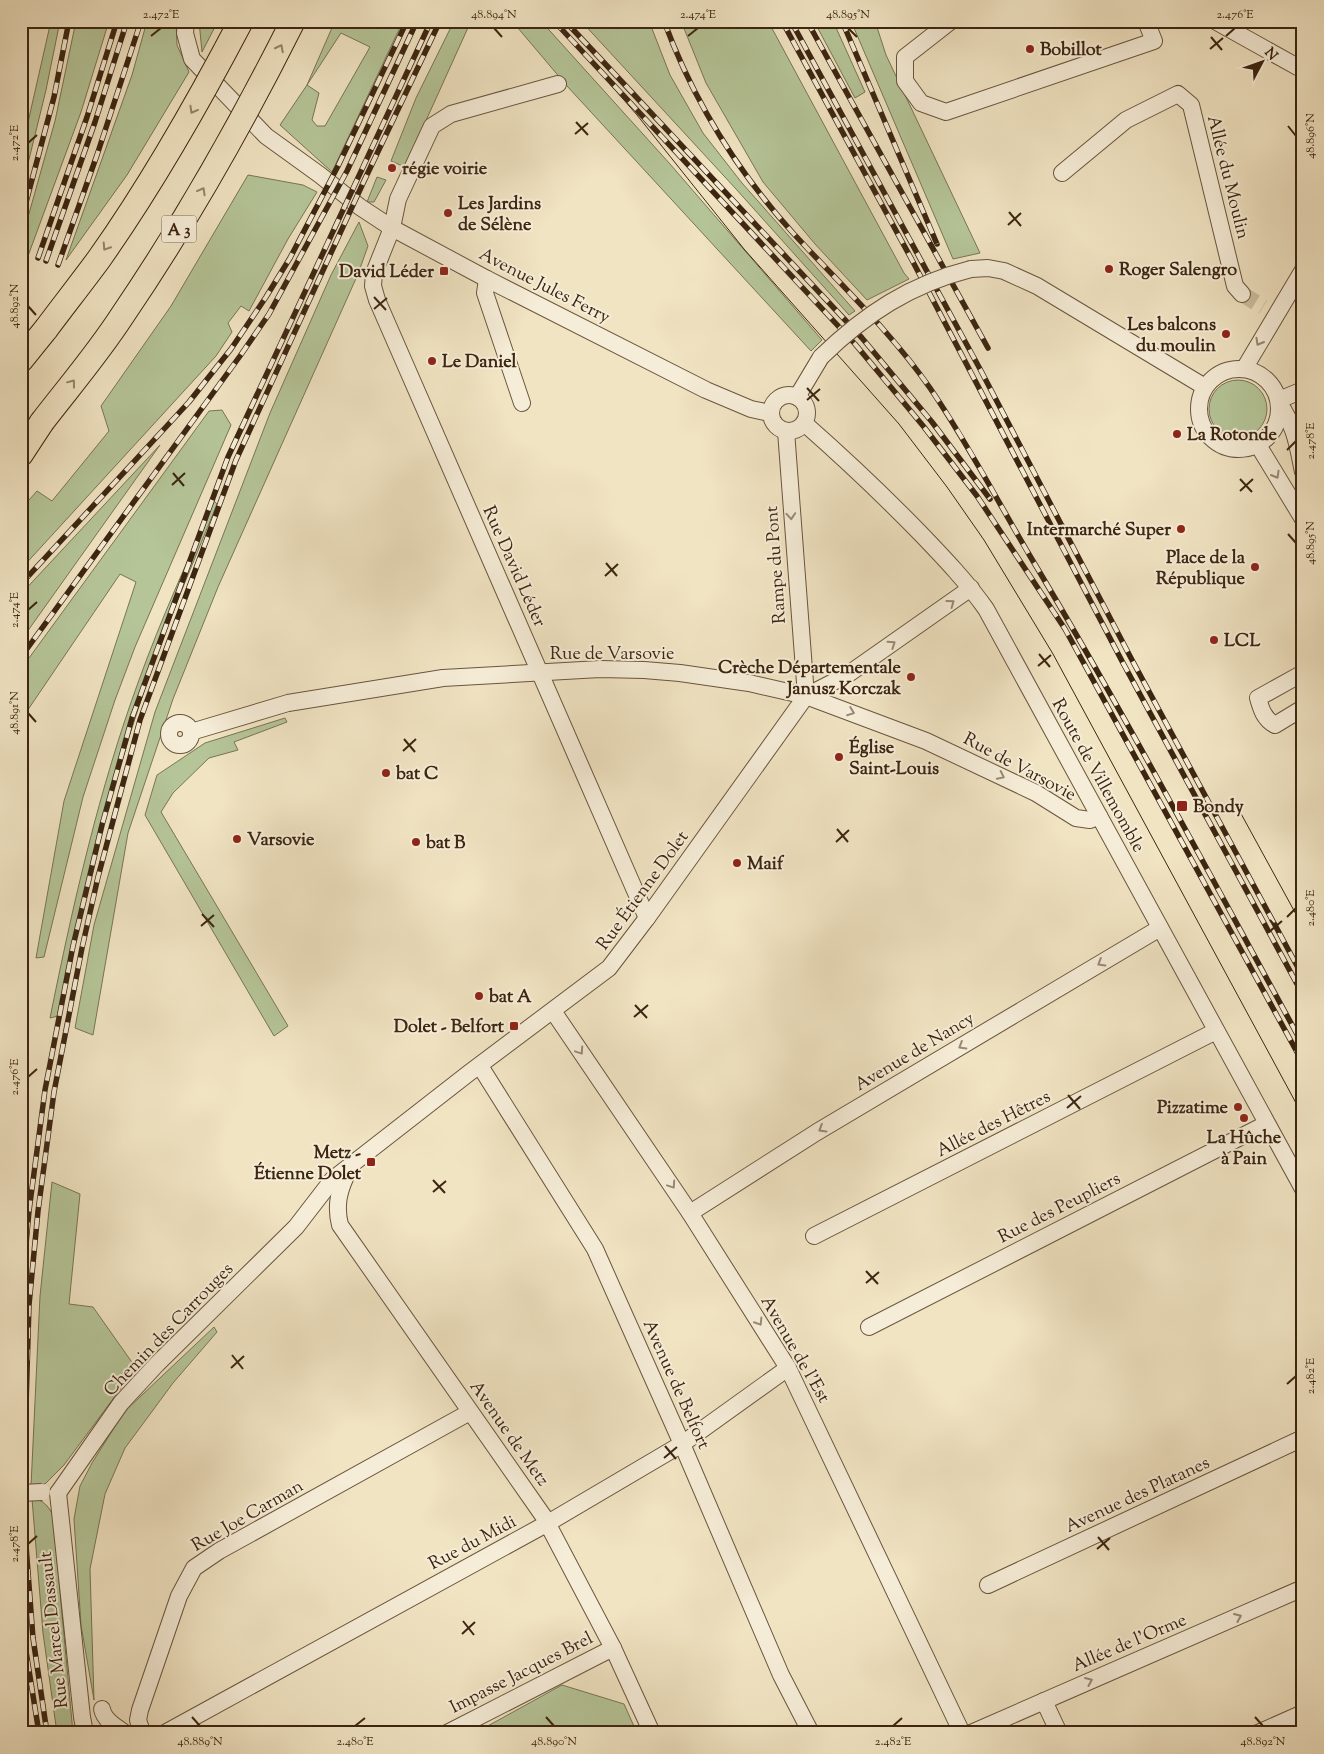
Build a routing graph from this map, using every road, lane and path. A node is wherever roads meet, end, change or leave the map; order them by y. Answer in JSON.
{"nodes":[{"id":1,"x":186,"y":21,"type":"edge"},
{"id":2,"x":241,"y":21,"type":"edge"},
{"id":3,"x":293,"y":21,"type":"edge"},
{"id":4,"x":951,"y":21,"type":"edge"},
{"id":5,"x":1146,"y":21,"type":"edge"},
{"id":6,"x":1215,"y":21,"type":"edge"},
{"id":7,"x":1303,"y":70,"type":"edge"},
{"id":8,"x":558,"y":84,"type":"dead end"},
{"id":9,"x":1062,"y":173,"type":"dead end"},
{"id":10,"x":392,"y":228,"type":"junction"},
{"id":11,"x":1303,"y":270,"type":"edge"},
{"id":12,"x":487,"y":279,"type":"junction"},
{"id":13,"x":1242,"y":294,"type":"tunnel mouth"},
{"id":14,"x":21,"y":360,"type":"edge"},
{"id":15,"x":1244,"y":369,"type":"junction"},
{"id":16,"x":1204,"y":388,"type":"junction"},
{"id":17,"x":1303,"y":390,"type":"edge"},
{"id":18,"x":797,"y":397,"type":"junction"},
{"id":19,"x":522,"y":402,"type":"dead end"},
{"id":20,"x":1279,"y":402,"type":"junction"},
{"id":21,"x":770,"y":413,"type":"junction"},
{"id":22,"x":42,"y":422,"type":"junction"},
{"id":23,"x":804,"y":423,"type":"junction"},
{"id":24,"x":786,"y":431,"type":"junction"},
{"id":25,"x":21,"y":436,"type":"edge"},
{"id":26,"x":1258,"y":445,"type":"junction"},
{"id":27,"x":21,"y":454,"type":"edge"},
{"id":28,"x":1303,"y":472,"type":"edge"},
{"id":29,"x":1303,"y":519,"type":"edge"},
{"id":30,"x":971,"y":588,"type":"junction"},
{"id":31,"x":540,"y":673,"type":"junction"},
{"id":32,"x":1303,"y":675,"type":"edge"},
{"id":33,"x":806,"y":696,"type":"junction"},
{"id":34,"x":1303,"y":704,"type":"edge"},
{"id":35,"x":1303,"y":708,"type":"edge"},
{"id":36,"x":191,"y":732,"type":"dead end"},
{"id":37,"x":1099,"y":816,"type":"junction"},
{"id":38,"x":647,"y":918,"type":"junction"},
{"id":39,"x":1160,"y":928,"type":"junction"},
{"id":40,"x":553,"y":1010,"type":"junction"},
{"id":41,"x":1216,"y":1031,"type":"junction"},
{"id":42,"x":480,"y":1066,"type":"junction"},
{"id":43,"x":1266,"y":1124,"type":"junction"},
{"id":44,"x":351,"y":1166,"type":"junction"},
{"id":45,"x":1303,"y":1189,"type":"edge"},
{"id":46,"x":320,"y":1196,"type":"joint"},
{"id":47,"x":690,"y":1213,"type":"junction"},
{"id":48,"x":814,"y":1236,"type":"dead end"},
{"id":49,"x":869,"y":1326,"type":"dead end"},
{"id":50,"x":788,"y":1368,"type":"junction"},
{"id":51,"x":470,"y":1412,"type":"junction"},
{"id":52,"x":1303,"y":1438,"type":"edge"},
{"id":53,"x":682,"y":1444,"type":"junction"},
{"id":54,"x":50,"y":1492,"type":"junction"},
{"id":55,"x":21,"y":1493,"type":"edge"},
{"id":56,"x":548,"y":1523,"type":"junction"},
{"id":57,"x":988,"y":1586,"type":"dead end"},
{"id":58,"x":1303,"y":1588,"type":"edge"},
{"id":59,"x":613,"y":1648,"type":"junction"},
{"id":60,"x":1044,"y":1701,"type":"junction"},
{"id":61,"x":102,"y":1709,"type":"dead end"},
{"id":62,"x":1303,"y":1713,"type":"edge"},
{"id":63,"x":139,"y":1731,"type":"edge"},
{"id":64,"x":85,"y":1733,"type":"edge"},
{"id":65,"x":125,"y":1733,"type":"edge"},
{"id":66,"x":165,"y":1733,"type":"edge"},
{"id":67,"x":447,"y":1733,"type":"edge"},
{"id":68,"x":652,"y":1733,"type":"edge"},
{"id":69,"x":811,"y":1733,"type":"edge"},
{"id":70,"x":962,"y":1733,"type":"edge"},
{"id":71,"x":971,"y":1733,"type":"edge"},
{"id":72,"x":1059,"y":1733,"type":"edge"},
{"id":73,"x":1258,"y":1733,"type":"edge"}],
"edges":[{"from":1,"to":10,"type":"street","name":"Avenue Jules Ferry"},
{"from":2,"to":14,"type":"highway","one_way":true,"bridge":true},
{"from":22,"to":3,"type":"highway","number":"A 3","one_way":true,"bridge":true},
{"from":4,"to":5,"type":"street"},
{"from":6,"to":7,"type":"street"},
{"from":8,"to":10,"type":"street","name":"Rue David Léder"},
{"from":9,"to":13,"type":"street","name":"Allée du Moulin"},
{"from":10,"to":12,"type":"street","name":"Avenue Jules Ferry"},
{"from":10,"to":31,"type":"street","name":"Rue David Léder"},
{"from":11,"to":15,"type":"street","one_way":true},
{"from":12,"to":19,"type":"street"},
{"from":12,"to":21,"type":"street","name":"Avenue Jules Ferry"},
{"from":15,"to":16,"type":"street"},
{"from":15,"to":20,"type":"street"},
{"from":16,"to":18,"type":"street","bridge":true},
{"from":16,"to":26,"type":"street"},
{"from":17,"to":20,"type":"street"},
{"from":18,"to":21,"type":"street"},
{"from":18,"to":23,"type":"street"},
{"from":20,"to":26,"type":"street"},
{"from":20,"to":28,"type":"street"},
{"from":21,"to":24,"type":"street"},
{"from":22,"to":25,"type":"highway","number":"A 3"},
{"from":22,"to":27,"type":"highway"},
{"from":23,"to":24,"type":"street"},
{"from":23,"to":30,"type":"street","name":"Route de Villemomble"},
{"from":24,"to":33,"type":"street","name":"Rampe du Pont","one_way":true},
{"from":26,"to":29,"type":"street","one_way":true},
{"from":33,"to":30,"type":"street","name":"Rue Étienne Dolet","one_way":true},
{"from":30,"to":37,"type":"street","name":"Route de Villemomble"},
{"from":31,"to":33,"type":"street","name":"Rue de Varsovie"},
{"from":31,"to":36,"type":"street","name":"Rue de Varsovie"},
{"from":31,"to":38,"type":"street","name":"Rue David Léder"},
{"from":32,"to":34,"type":"street"},
{"from":32,"to":35,"type":"street"},
{"from":33,"to":37,"type":"street","name":"Rue de Varsovie","one_way":true},
{"from":33,"to":38,"type":"street","name":"Rue Étienne Dolet"},
{"from":37,"to":39,"type":"street","name":"Route de Villemomble"},
{"from":38,"to":40,"type":"street","name":"Rue Étienne Dolet"},
{"from":39,"to":41,"type":"street","name":"Route de Villemomble"},
{"from":39,"to":47,"type":"street","name":"Avenue de Nancy","one_way":true},
{"from":40,"to":42,"type":"street","name":"Rue Étienne Dolet"},
{"from":40,"to":47,"type":"street","name":"Avenue de l'Est","one_way":true},
{"from":41,"to":43,"type":"street","name":"Route de Villemomble"},
{"from":41,"to":48,"type":"street","name":"Allée des Hêtres"},
{"from":42,"to":44,"type":"street","name":"Rue Étienne Dolet"},
{"from":42,"to":53,"type":"street","name":"Avenue de Belfort"},
{"from":43,"to":45,"type":"street","name":"Route de Villemomble"},
{"from":43,"to":49,"type":"street","name":"Rue des Peupliers"},
{"from":44,"to":46,"type":"street","name":"Rue Étienne Dolet"},
{"from":44,"to":51,"type":"street","name":"Avenue de Metz"},
{"from":46,"to":54,"type":"street","name":"Chemin des Carrouges"},
{"from":47,"to":50,"type":"street","name":"Avenue de l'Est","one_way":true},
{"from":50,"to":53,"type":"street","name":"Rue du Midi"},
{"from":50,"to":70,"type":"street","name":"Avenue de l'Est"},
{"from":51,"to":56,"type":"street","name":"Avenue de Metz"},
{"from":51,"to":63,"type":"street","name":"Rue Joe Carman"},
{"from":52,"to":57,"type":"street","name":"Avenue des Platanes"},
{"from":53,"to":56,"type":"street","name":"Rue du Midi"},
{"from":53,"to":69,"type":"street","name":"Avenue de Belfort"},
{"from":54,"to":55,"type":"street","bridge":true},
{"from":54,"to":64,"type":"street","name":"Rue Marcel Dassault"},
{"from":56,"to":59,"type":"street","name":"Avenue de Metz"},
{"from":56,"to":66,"type":"street","name":"Rue du Midi"},
{"from":60,"to":58,"type":"street","name":"Allée de l'Orme","one_way":true},
{"from":59,"to":67,"type":"street","name":"Impasse Jacques Brel"},
{"from":59,"to":68,"type":"street","name":"Avenue de Metz"},
{"from":60,"to":71,"type":"street","name":"Allée de l'Orme"},
{"from":60,"to":72,"type":"street"},
{"from":61,"to":65,"type":"street"},
{"from":62,"to":73,"type":"street"}]}
